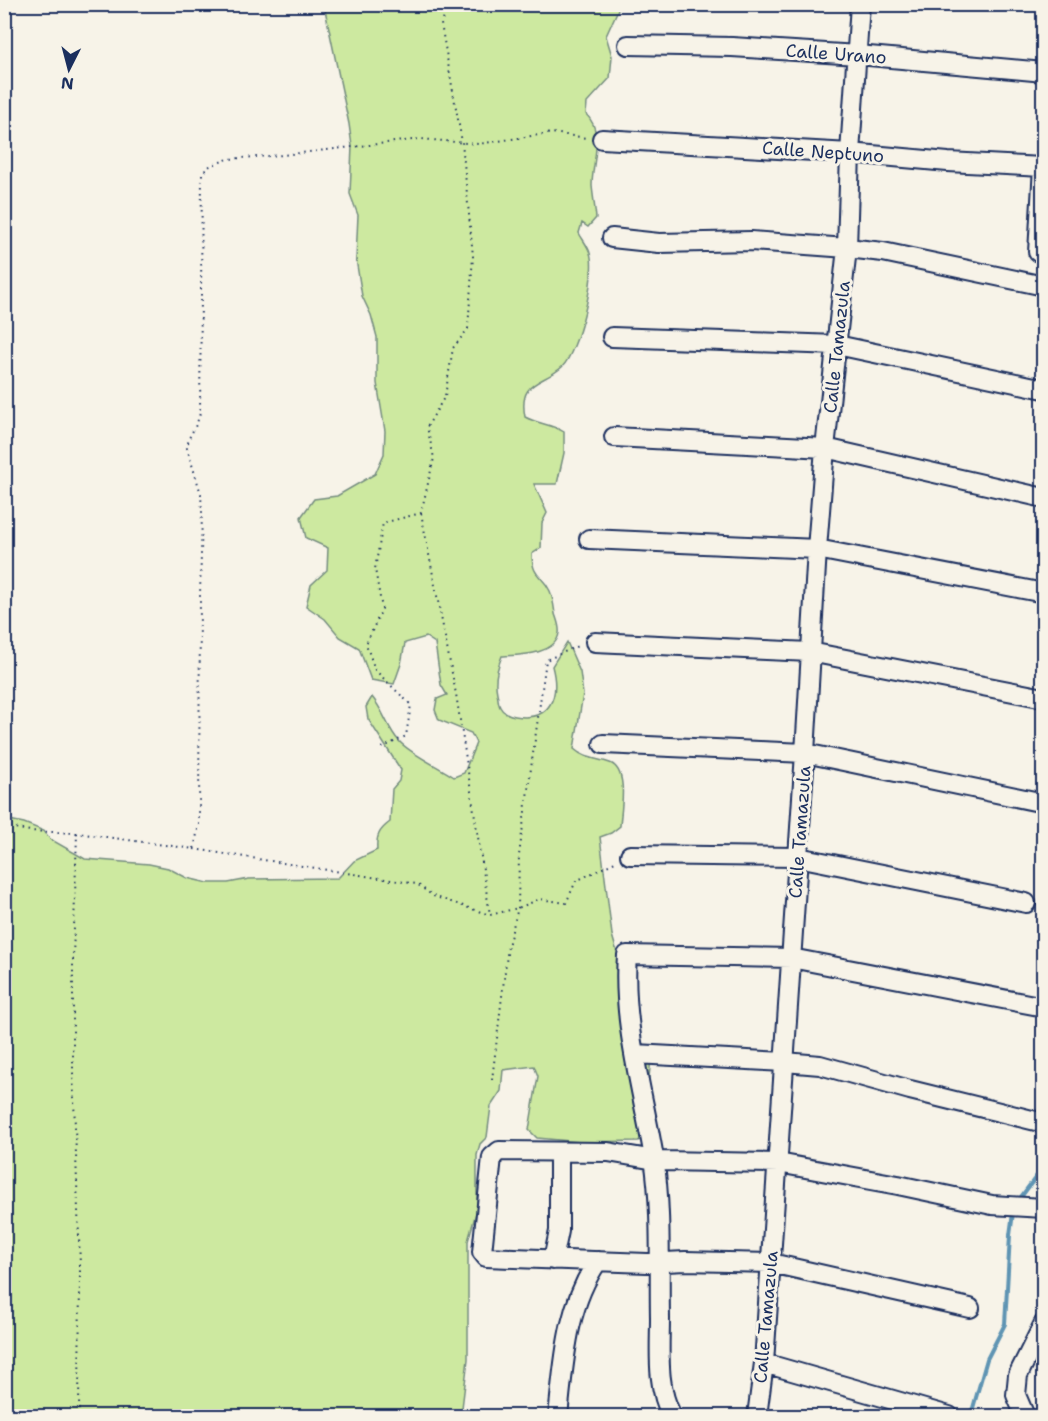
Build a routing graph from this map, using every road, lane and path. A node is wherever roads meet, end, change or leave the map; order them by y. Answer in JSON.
{"nodes":[{"id":1,"x":451,"y":4,"type":"edge"},
{"id":2,"x":860,"y":4,"type":"edge"},
{"id":3,"x":628,"y":45,"type":"dead end"},
{"id":4,"x":858,"y":55,"type":"junction"},
{"id":5,"x":1044,"y":72,"type":"edge"},
{"id":6,"x":602,"y":139,"type":"joint"},
{"id":7,"x":462,"y":142,"type":"junction"},
{"id":8,"x":850,"y":153,"type":"junction"},
{"id":9,"x":1043,"y":167,"type":"edge"},
{"id":10,"x":612,"y":238,"type":"dead end"},
{"id":11,"x":848,"y":248,"type":"junction"},
{"id":12,"x":1038,"y":252,"type":"dead end"},
{"id":13,"x":1044,"y":286,"type":"edge"},
{"id":14,"x":612,"y":337,"type":"dead end"},
{"id":15,"x":837,"y":345,"type":"junction"},
{"id":16,"x":1044,"y":389,"type":"edge"},
{"id":17,"x":614,"y":437,"type":"dead end"},
{"id":18,"x":825,"y":448,"type":"junction"},
{"id":19,"x":1044,"y":498,"type":"edge"},
{"id":20,"x":421,"y":513,"type":"junction"},
{"id":21,"x":588,"y":539,"type":"dead end"},
{"id":22,"x":817,"y":549,"type":"junction"},
{"id":23,"x":1044,"y":593,"type":"edge"},
{"id":24,"x":595,"y":642,"type":"joint"},
{"id":25,"x":810,"y":652,"type":"junction"},
{"id":26,"x":1044,"y":698,"type":"edge"},
{"id":27,"x":603,"y":744,"type":"dead end"},
{"id":28,"x":382,"y":748,"type":"dead end"},
{"id":29,"x":805,"y":753,"type":"junction"},
{"id":30,"x":1044,"y":803,"type":"edge"},
{"id":31,"x":4,"y":826,"type":"edge"},
{"id":32,"x":77,"y":833,"type":"junction"},
{"id":33,"x":194,"y":849,"type":"junction"},
{"id":34,"x":630,"y":855,"type":"joint"},
{"id":35,"x":798,"y":857,"type":"junction"},
{"id":36,"x":1026,"y":903,"type":"dead end"},
{"id":37,"x":518,"y":908,"type":"junction"},
{"id":38,"x":490,"y":915,"type":"junction"},
{"id":39,"x":791,"y":958,"type":"junction"},
{"id":40,"x":1044,"y":1007,"type":"edge"},
{"id":41,"x":635,"y":1054,"type":"junction"},
{"id":42,"x":785,"y":1062,"type":"junction"},
{"id":43,"x":492,"y":1080,"type":"dead end"},
{"id":44,"x":1044,"y":1123,"type":"edge"},
{"id":45,"x":559,"y":1152,"type":"junction"},
{"id":46,"x":654,"y":1160,"type":"junction"},
{"id":47,"x":778,"y":1163,"type":"junction"},
{"id":48,"x":1044,"y":1208,"type":"edge"},
{"id":49,"x":553,"y":1260,"type":"junction"},
{"id":50,"x":598,"y":1261,"type":"junction"},
{"id":51,"x":658,"y":1262,"type":"junction"},
{"id":52,"x":771,"y":1263,"type":"junction"},
{"id":53,"x":970,"y":1308,"type":"dead end"},
{"id":54,"x":1044,"y":1323,"type":"edge"},
{"id":55,"x":764,"y":1364,"type":"junction"},
{"id":56,"x":79,"y":1416,"type":"edge"},
{"id":57,"x":558,"y":1416,"type":"edge"},
{"id":58,"x":672,"y":1416,"type":"edge"},
{"id":59,"x":757,"y":1416,"type":"edge"},
{"id":60,"x":949,"y":1416,"type":"edge"},
{"id":61,"x":1026,"y":1416,"type":"edge"}],
"edges":[{"from":1,"to":7,"type":"path"},
{"from":2,"to":4,"type":"street","name":"Calle Tamazula"},
{"from":3,"to":4,"type":"street","name":"Calle Urano"},
{"from":4,"to":5,"type":"street","name":"Calle Urano"},
{"from":4,"to":8,"type":"street","name":"Calle Tamazula"},
{"from":6,"to":7,"type":"path"},
{"from":6,"to":8,"type":"street","name":"Calle Neptuno"},
{"from":7,"to":20,"type":"path"},
{"from":7,"to":33,"type":"path"},
{"from":8,"to":9,"type":"street","name":"Calle Neptuno"},
{"from":8,"to":11,"type":"street","name":"Calle Tamazula"},
{"from":9,"to":12,"type":"street"},
{"from":10,"to":11,"type":"street"},
{"from":11,"to":13,"type":"street"},
{"from":11,"to":15,"type":"street","name":"Calle Tamazula"},
{"from":14,"to":15,"type":"street"},
{"from":15,"to":16,"type":"street"},
{"from":15,"to":18,"type":"street","name":"Calle Tamazula"},
{"from":17,"to":18,"type":"street"},
{"from":18,"to":19,"type":"street"},
{"from":18,"to":22,"type":"street","name":"Calle Tamazula"},
{"from":20,"to":28,"type":"path"},
{"from":20,"to":38,"type":"path"},
{"from":21,"to":22,"type":"street"},
{"from":22,"to":23,"type":"street"},
{"from":22,"to":25,"type":"street","name":"Calle Tamazula"},
{"from":24,"to":25,"type":"street"},
{"from":24,"to":37,"type":"path"},
{"from":25,"to":26,"type":"street"},
{"from":25,"to":29,"type":"street","name":"Calle Tamazula"},
{"from":27,"to":29,"type":"street"},
{"from":29,"to":30,"type":"street"},
{"from":29,"to":35,"type":"street","name":"Calle Tamazula"},
{"from":31,"to":32,"type":"path"},
{"from":32,"to":33,"type":"path"},
{"from":32,"to":56,"type":"path"},
{"from":33,"to":38,"type":"path"},
{"from":34,"to":35,"type":"street"},
{"from":34,"to":37,"type":"path"},
{"from":35,"to":36,"type":"street"},
{"from":35,"to":39,"type":"street","name":"Calle Tamazula"},
{"from":37,"to":38,"type":"path"},
{"from":37,"to":43,"type":"path"},
{"from":39,"to":40,"type":"street"},
{"from":39,"to":41,"type":"street"},
{"from":39,"to":42,"type":"street","name":"Calle Tamazula"},
{"from":41,"to":42,"type":"street"},
{"from":41,"to":46,"type":"street"},
{"from":42,"to":44,"type":"street"},
{"from":42,"to":47,"type":"street","name":"Calle Tamazula"},
{"from":45,"to":46,"type":"street"},
{"from":45,"to":49,"type":"street"},
{"from":45,"to":49,"type":"street"},
{"from":46,"to":47,"type":"street"},
{"from":46,"to":51,"type":"street"},
{"from":47,"to":48,"type":"street"},
{"from":47,"to":52,"type":"street","name":"Calle Tamazula"},
{"from":49,"to":50,"type":"street"},
{"from":50,"to":51,"type":"street"},
{"from":50,"to":57,"type":"street"},
{"from":51,"to":52,"type":"street"},
{"from":51,"to":58,"type":"street"},
{"from":52,"to":53,"type":"street"},
{"from":52,"to":55,"type":"street","name":"Calle Tamazula"},
{"from":54,"to":61,"type":"street"},
{"from":55,"to":59,"type":"street","name":"Calle Tamazula"},
{"from":55,"to":60,"type":"street"}]}
